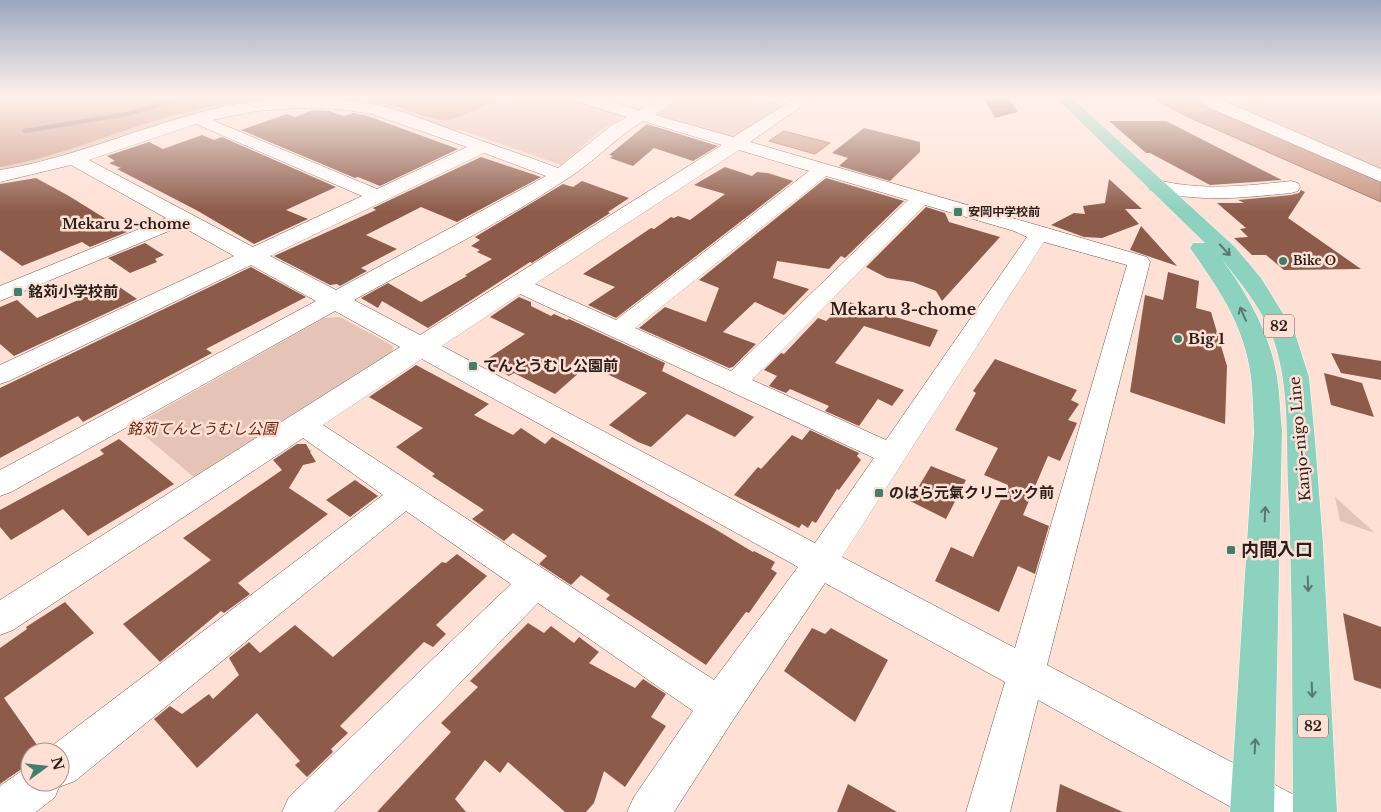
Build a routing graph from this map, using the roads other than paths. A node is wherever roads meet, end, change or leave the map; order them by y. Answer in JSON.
{"nodes":[{"id":1,"x":148,"y":135,"type":"edge"},
{"id":2,"x":234,"y":135,"type":"edge"},
{"id":3,"x":448,"y":135,"type":"edge"},
{"id":4,"x":610,"y":135,"type":"edge"},
{"id":5,"x":709,"y":135,"type":"edge"},
{"id":6,"x":751,"y":135,"type":"edge"},
{"id":7,"x":1085,"y":135,"type":"edge"},
{"id":8,"x":1101,"y":135,"type":"edge"},
{"id":9,"x":1285,"y":135,"type":"edge"},
{"id":10,"x":738,"y":143,"type":"junction"},
{"id":11,"x":482,"y":147,"type":"junction"},
{"id":12,"x":73,"y":159,"type":"junction"},
{"id":13,"x":824,"y":169,"type":"junction"},
{"id":14,"x":561,"y":174,"type":"junction"},
{"id":15,"x":0,"y":176,"type":"edge"},
{"id":16,"x":1381,"y":176,"type":"edge"},
{"id":17,"x":1157,"y":186,"type":"junction"},
{"id":18,"x":1290,"y":187,"type":"dead end"},
{"id":19,"x":377,"y":196,"type":"junction"},
{"id":20,"x":921,"y":198,"type":"junction"},
{"id":21,"x":182,"y":218,"type":"junction"},
{"id":22,"x":1035,"y":233,"type":"junction"},
{"id":23,"x":251,"y":256,"type":"junction"},
{"id":24,"x":518,"y":285,"type":"junction"},
{"id":25,"x":0,"y":294,"type":"edge"},
{"id":26,"x":335,"y":301,"type":"junction"},
{"id":27,"x":618,"y":330,"type":"junction"},
{"id":28,"x":421,"y":347,"type":"junction"},
{"id":29,"x":0,"y":374,"type":"edge"},
{"id":30,"x":735,"y":382,"type":"junction"},
{"id":31,"x":302,"y":424,"type":"junction"},
{"id":32,"x":891,"y":454,"type":"junction"},
{"id":33,"x":0,"y":484,"type":"edge"},
{"id":34,"x":406,"y":494,"type":"junction"},
{"id":35,"x":820,"y":563,"type":"junction"},
{"id":36,"x":536,"y":582,"type":"junction"},
{"id":37,"x":0,"y":619,"type":"edge"},
{"id":38,"x":1025,"y":673,"type":"junction"},
{"id":39,"x":719,"y":706,"type":"junction"},
{"id":40,"x":70,"y":758,"type":"edge"},
{"id":41,"x":27,"y":792,"type":"edge"},
{"id":42,"x":1263,"y":806,"type":"edge"},
{"id":43,"x":2,"y":812,"type":"edge"},
{"id":44,"x":304,"y":812,"type":"edge"},
{"id":45,"x":649,"y":812,"type":"edge"},
{"id":46,"x":988,"y":812,"type":"edge"},
{"id":47,"x":1315,"y":812,"type":"edge"}],
"edges":[{"from":1,"to":12,"type":"street"},
{"from":2,"to":19,"type":"street"},
{"from":3,"to":11,"type":"street"},
{"from":4,"to":14,"type":"street"},
{"from":5,"to":10,"type":"street"},
{"from":6,"to":10,"type":"street"},
{"from":42,"to":7,"type":"main road","name":"Kanjo-nigo Line","number":"82","one_way":true},
{"from":8,"to":17,"type":"main road","name":"Kanjo-nigo Line","number":"82"},
{"from":9,"to":16,"type":"street"},
{"from":10,"to":13,"type":"street"},
{"from":10,"to":24,"type":"street"},
{"from":11,"to":14,"type":"street"},
{"from":11,"to":19,"type":"street"},
{"from":12,"to":15,"type":"street"},
{"from":12,"to":21,"type":"street"},
{"from":13,"to":20,"type":"street"},
{"from":13,"to":27,"type":"street"},
{"from":14,"to":26,"type":"street"},
{"from":17,"to":18,"type":"street"},
{"from":17,"to":47,"type":"main road","name":"Kanjo-nigo Line","number":"82","one_way":true},
{"from":19,"to":23,"type":"street"},
{"from":20,"to":22,"type":"street"},
{"from":20,"to":30,"type":"street"},
{"from":21,"to":23,"type":"street"},
{"from":21,"to":25,"type":"street"},
{"from":22,"to":32,"type":"street"},
{"from":22,"to":38,"type":"street"},
{"from":23,"to":26,"type":"street"},
{"from":23,"to":29,"type":"street"},
{"from":24,"to":27,"type":"street"},
{"from":24,"to":28,"type":"street"},
{"from":26,"to":28,"type":"street"},
{"from":26,"to":33,"type":"street"},
{"from":27,"to":30,"type":"street"},
{"from":28,"to":31,"type":"street"},
{"from":28,"to":35,"type":"street"},
{"from":30,"to":32,"type":"street"},
{"from":31,"to":34,"type":"street"},
{"from":31,"to":37,"type":"street"},
{"from":32,"to":35,"type":"street"},
{"from":34,"to":36,"type":"street"},
{"from":34,"to":40,"type":"street"},
{"from":35,"to":38,"type":"street"},
{"from":35,"to":39,"type":"street"},
{"from":36,"to":39,"type":"street"},
{"from":36,"to":44,"type":"street"},
{"from":38,"to":42,"type":"street"},
{"from":38,"to":46,"type":"street"},
{"from":39,"to":45,"type":"street"},
{"from":41,"to":43,"type":"street"}]}
